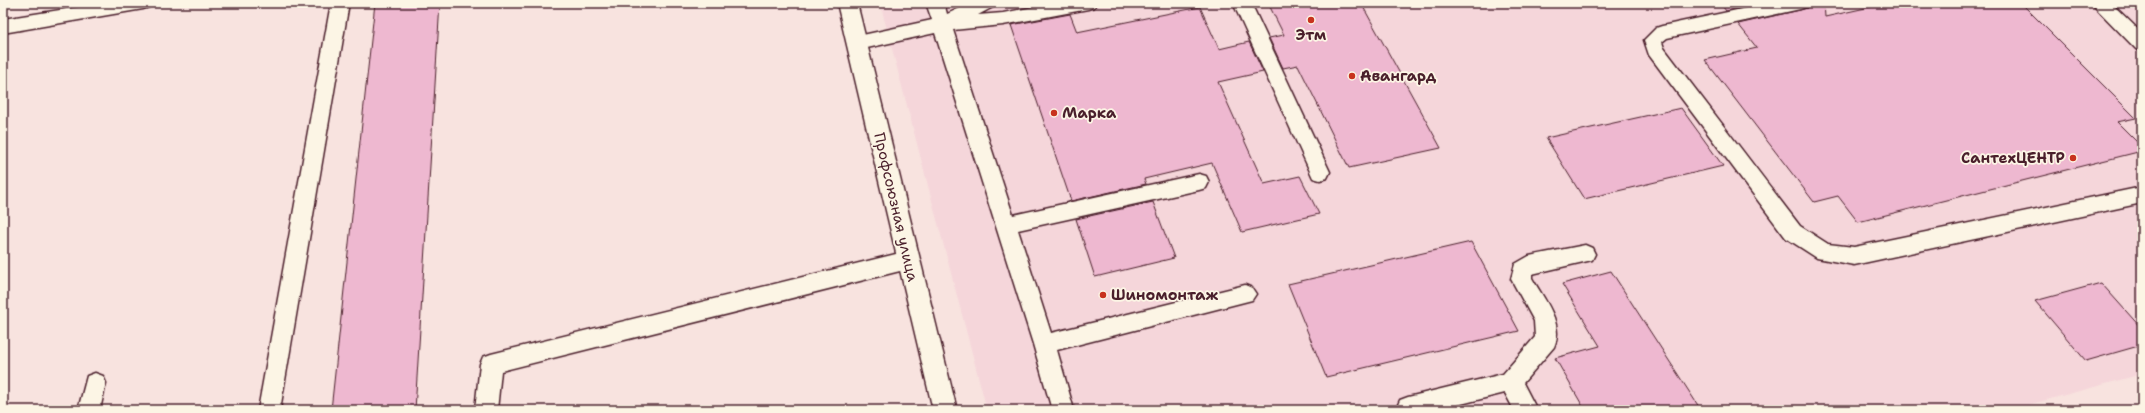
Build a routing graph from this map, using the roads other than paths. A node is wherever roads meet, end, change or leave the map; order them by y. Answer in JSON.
{"nodes":[{"id":1,"x":143,"y":3,"type":"edge"},
{"id":2,"x":340,"y":3,"type":"edge"},
{"id":3,"x":847,"y":3,"type":"edge"},
{"id":4,"x":935,"y":3,"type":"edge"},
{"id":5,"x":986,"y":3,"type":"edge"},
{"id":6,"x":1088,"y":3,"type":"edge"},
{"id":7,"x":1242,"y":3,"type":"edge"},
{"id":8,"x":1800,"y":3,"type":"edge"},
{"id":9,"x":2100,"y":3,"type":"edge"},
{"id":10,"x":940,"y":25,"type":"junction"},
{"id":11,"x":3,"y":26,"type":"edge"},
{"id":12,"x":858,"y":43,"type":"junction"},
{"id":13,"x":2142,"y":44,"type":"edge"},
{"id":14,"x":1320,"y":172,"type":"dead end"},
{"id":15,"x":1199,"y":182,"type":"dead end"},
{"id":16,"x":2142,"y":195,"type":"edge"},
{"id":17,"x":1005,"y":225,"type":"junction"},
{"id":18,"x":1585,"y":254,"type":"dead end"},
{"id":19,"x":908,"y":260,"type":"junction"},
{"id":20,"x":1245,"y":294,"type":"dead end"},
{"id":21,"x":1044,"y":344,"type":"junction"},
{"id":22,"x":1510,"y":382,"type":"junction"},
{"id":23,"x":96,"y":384,"type":"dead end"},
{"id":24,"x":1408,"y":407,"type":"dead end"},
{"id":25,"x":89,"y":410,"type":"edge"},
{"id":26,"x":269,"y":410,"type":"edge"},
{"id":27,"x":486,"y":410,"type":"edge"},
{"id":28,"x":945,"y":410,"type":"edge"},
{"id":29,"x":1063,"y":410,"type":"edge"},
{"id":30,"x":1526,"y":410,"type":"edge"}],
"edges":[{"from":1,"to":11,"type":"lane"},
{"from":2,"to":26,"type":"lane"},
{"from":3,"to":12,"type":"highway","name":"Профсоюзная улица"},
{"from":4,"to":10,"type":"lane"},
{"from":5,"to":10,"type":"lane"},
{"from":6,"to":10,"type":"lane"},
{"from":7,"to":14,"type":"lane"},
{"from":8,"to":16,"type":"lane"},
{"from":9,"to":13,"type":"lane"},
{"from":10,"to":12,"type":"lane"},
{"from":10,"to":17,"type":"lane"},
{"from":12,"to":19,"type":"highway","name":"Профсоюзная улица"},
{"from":15,"to":17,"type":"lane"},
{"from":17,"to":21,"type":"lane"},
{"from":18,"to":22,"type":"lane"},
{"from":19,"to":27,"type":"lane"},
{"from":19,"to":28,"type":"highway","name":"Профсоюзная улица"},
{"from":20,"to":21,"type":"lane"},
{"from":21,"to":29,"type":"lane"},
{"from":22,"to":24,"type":"lane"},
{"from":22,"to":30,"type":"lane"},
{"from":23,"to":25,"type":"lane"}]}
